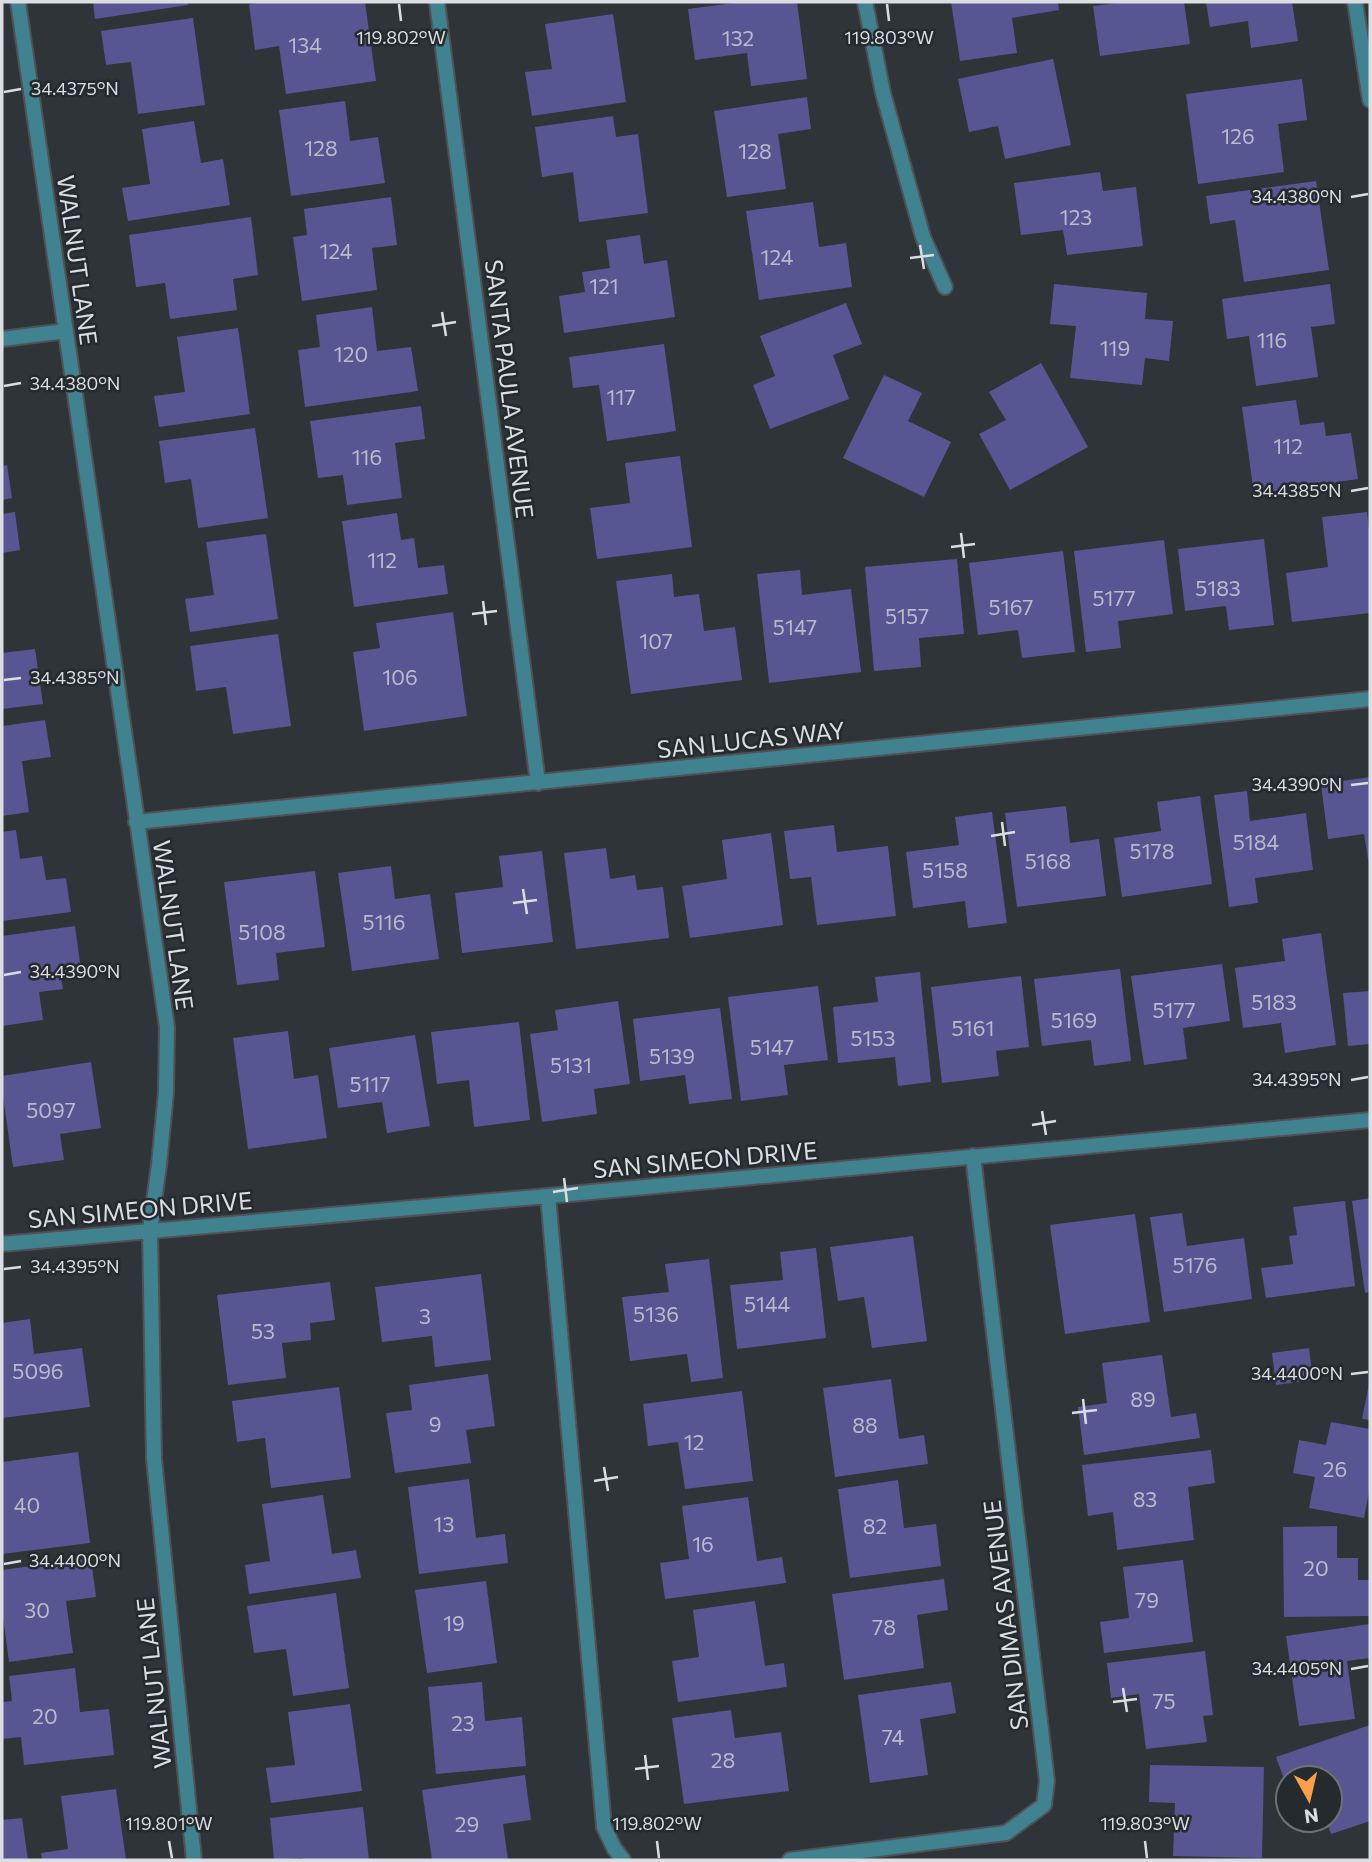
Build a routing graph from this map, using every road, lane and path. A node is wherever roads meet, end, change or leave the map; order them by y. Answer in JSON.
{"nodes":[{"id":1,"x":18,"y":2,"type":"edge"},
{"id":2,"x":437,"y":2,"type":"edge"},
{"id":3,"x":865,"y":2,"type":"edge"},
{"id":4,"x":1355,"y":2,"type":"edge"},
{"id":5,"x":1370,"y":100,"type":"edge"},
{"id":6,"x":946,"y":287,"type":"dead end"},
{"id":7,"x":66,"y":331,"type":"junction"},
{"id":8,"x":2,"y":339,"type":"edge"},
{"id":9,"x":1370,"y":699,"type":"edge"},
{"id":10,"x":538,"y":783,"type":"junction"},
{"id":11,"x":136,"y":822,"type":"junction"},
{"id":12,"x":1370,"y":1120,"type":"edge"},
{"id":13,"x":974,"y":1156,"type":"junction"},
{"id":14,"x":548,"y":1196,"type":"junction"},
{"id":15,"x":150,"y":1230,"type":"junction"},
{"id":16,"x":2,"y":1244,"type":"edge"},
{"id":17,"x":194,"y":1860,"type":"edge"},
{"id":18,"x":624,"y":1860,"type":"edge"},
{"id":19,"x":790,"y":1860,"type":"edge"}],
"edges":[{"from":1,"to":7,"type":"street","name":"WALNUT LANE"},
{"from":2,"to":10,"type":"street","name":"SANTA PAULA AVENUE"},
{"from":3,"to":6,"type":"street"},
{"from":4,"to":5,"type":"street"},
{"from":7,"to":8,"type":"street"},
{"from":7,"to":11,"type":"street","name":"WALNUT LANE"},
{"from":9,"to":10,"type":"street","name":"SAN LUCAS WAY"},
{"from":10,"to":11,"type":"street","name":"SAN LUCAS WAY"},
{"from":11,"to":15,"type":"street","name":"WALNUT LANE"},
{"from":12,"to":13,"type":"street","name":"SAN SIMEON DRIVE"},
{"from":13,"to":14,"type":"street","name":"SAN SIMEON DRIVE"},
{"from":13,"to":19,"type":"street","name":"SAN DIMAS AVENUE"},
{"from":14,"to":15,"type":"street","name":"SAN SIMEON DRIVE"},
{"from":14,"to":18,"type":"street"},
{"from":15,"to":16,"type":"street","name":"SAN SIMEON DRIVE"},
{"from":15,"to":17,"type":"street","name":"WALNUT LANE"}]}
